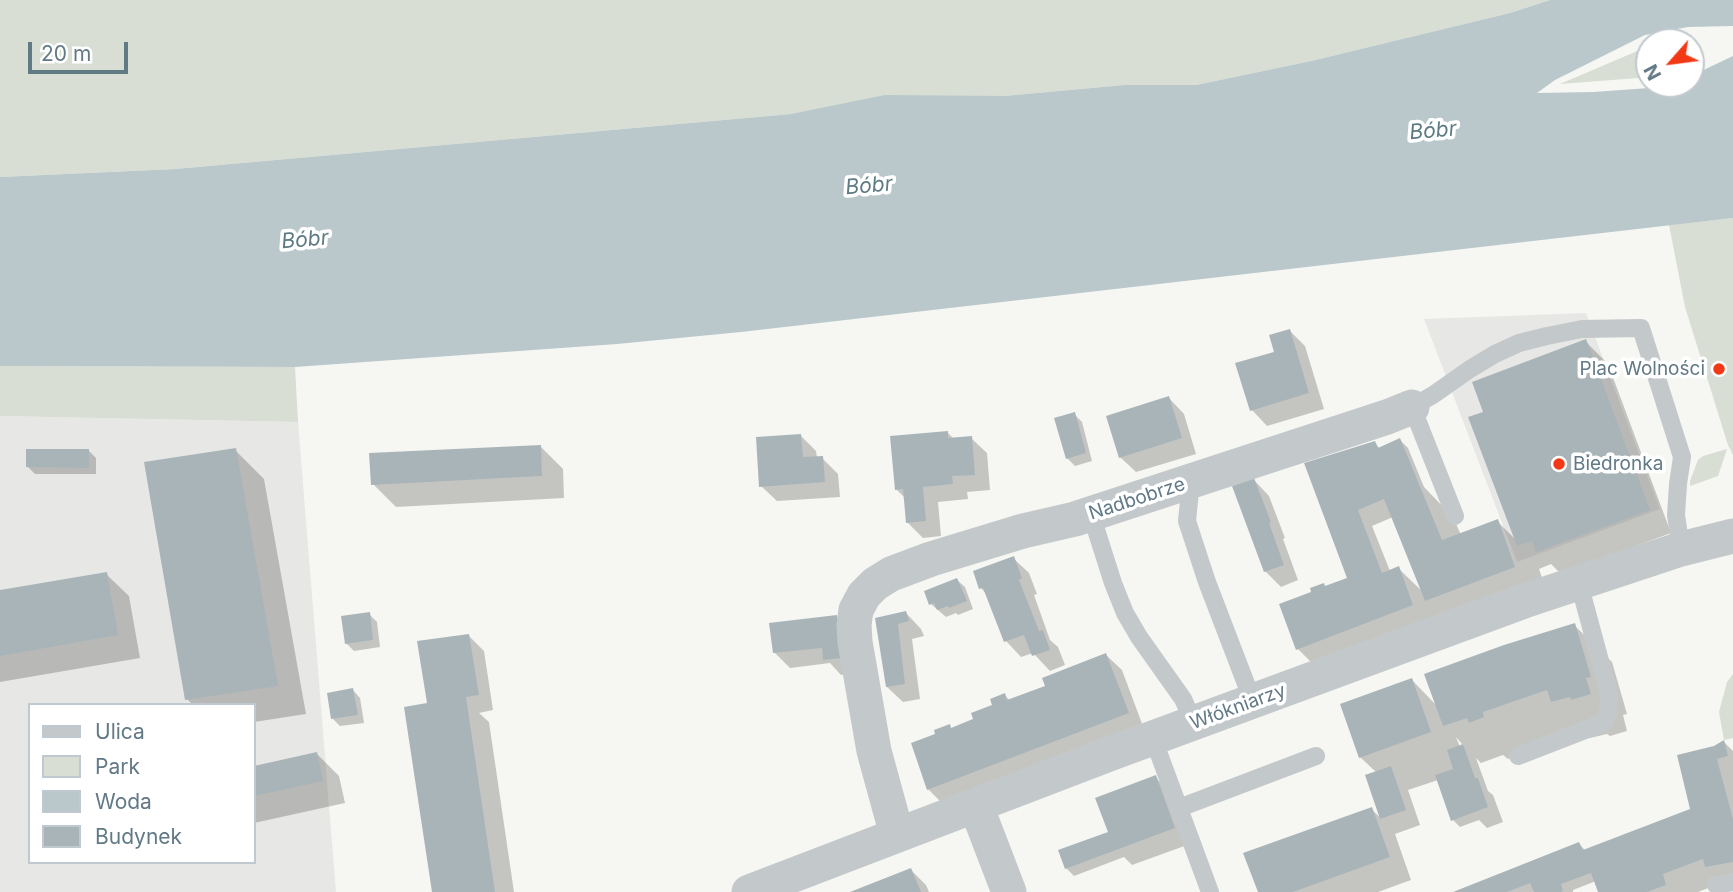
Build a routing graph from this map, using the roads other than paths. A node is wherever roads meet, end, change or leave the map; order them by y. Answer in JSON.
{"nodes":[{"id":1,"x":1412,"y":407,"type":"junction"},
{"id":2,"x":1191,"y":481,"type":"junction"},
{"id":3,"x":1091,"y":514,"type":"junction"},
{"id":4,"x":1455,"y":516,"type":"dead end"},
{"id":5,"x":1733,"y":536,"type":"edge"},
{"id":6,"x":1681,"y":549,"type":"junction"},
{"id":7,"x":1579,"y":583,"type":"junction"},
{"id":8,"x":1253,"y":702,"type":"junction"},
{"id":9,"x":1194,"y":723,"type":"junction"},
{"id":10,"x":1153,"y":738,"type":"junction"},
{"id":11,"x":1316,"y":756,"type":"dead end"},
{"id":12,"x":1518,"y":756,"type":"dead end"},
{"id":13,"x":976,"y":806,"type":"junction"},
{"id":14,"x":1179,"y":808,"type":"junction"},
{"id":15,"x":897,"y":835,"type":"junction"},
{"id":16,"x":749,"y":892,"type":"edge"},
{"id":17,"x":1009,"y":892,"type":"edge"},
{"id":18,"x":1210,"y":892,"type":"edge"}],
"edges":[{"from":1,"to":2,"type":"street","name":"Nadbobrze"},
{"from":1,"to":4,"type":"lane"},
{"from":1,"to":6,"type":"lane","name":"Nadbobrze"},
{"from":2,"to":3,"type":"street","name":"Nadbobrze"},
{"from":2,"to":8,"type":"lane"},
{"from":3,"to":9,"type":"lane"},
{"from":3,"to":15,"type":"street","name":"Nadbobrze"},
{"from":5,"to":6,"type":"street","name":"Włókniarzy"},
{"from":6,"to":7,"type":"street","name":"Włókniarzy"},
{"from":7,"to":8,"type":"street","name":"Włókniarzy"},
{"from":7,"to":12,"type":"lane"},
{"from":8,"to":9,"type":"street","name":"Włókniarzy"},
{"from":9,"to":10,"type":"street","name":"Włókniarzy"},
{"from":10,"to":13,"type":"street","name":"Włókniarzy"},
{"from":10,"to":14,"type":"lane"},
{"from":11,"to":14,"type":"lane"},
{"from":13,"to":15,"type":"street","name":"Włókniarzy"},
{"from":13,"to":17,"type":"street"},
{"from":14,"to":18,"type":"lane"},
{"from":15,"to":16,"type":"street","name":"Włókniarzy"}]}
